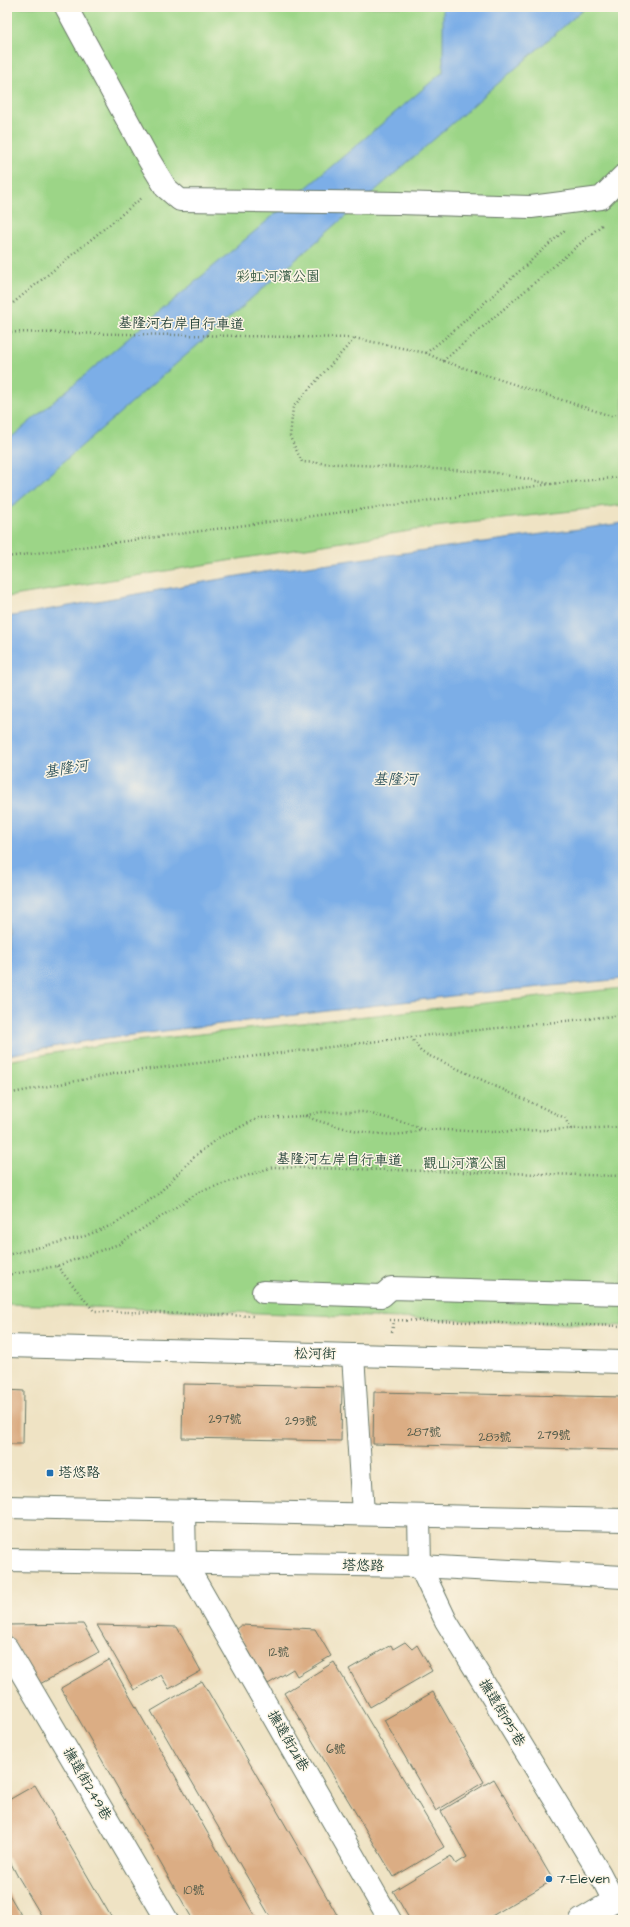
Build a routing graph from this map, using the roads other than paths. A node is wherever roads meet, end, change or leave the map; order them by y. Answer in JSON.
{"nodes":[{"id":1,"x":66,"y":7,"type":"edge"},
{"id":2,"x":623,"y":176,"type":"edge"},
{"id":3,"x":263,"y":1292,"type":"dead end"},
{"id":4,"x":623,"y":1294,"type":"edge"},
{"id":5,"x":7,"y":1346,"type":"edge"},
{"id":6,"x":353,"y":1355,"type":"junction"},
{"id":7,"x":623,"y":1362,"type":"edge"},
{"id":8,"x":7,"y":1507,"type":"edge"},
{"id":9,"x":184,"y":1511,"type":"junction"},
{"id":10,"x":363,"y":1514,"type":"junction"},
{"id":11,"x":419,"y":1516,"type":"junction"},
{"id":12,"x":623,"y":1520,"type":"edge"},
{"id":13,"x":7,"y":1560,"type":"edge"},
{"id":14,"x":185,"y":1563,"type":"junction"},
{"id":15,"x":420,"y":1566,"type":"junction"},
{"id":16,"x":623,"y":1576,"type":"edge"},
{"id":17,"x":7,"y":1648,"type":"edge"},
{"id":18,"x":618,"y":1898,"type":"edge"},
{"id":19,"x":167,"y":1920,"type":"edge"},
{"id":20,"x":390,"y":1920,"type":"edge"},
{"id":21,"x":581,"y":1920,"type":"edge"}],
"edges":[{"from":1,"to":2,"type":"street"},
{"from":3,"to":4,"type":"street"},
{"from":5,"to":6,"type":"street","name":"松河街"},
{"from":6,"to":7,"type":"street","name":"松河街"},
{"from":6,"to":10,"type":"street"},
{"from":8,"to":9,"type":"street"},
{"from":9,"to":10,"type":"street"},
{"from":9,"to":14,"type":"street"},
{"from":10,"to":11,"type":"street"},
{"from":11,"to":12,"type":"street"},
{"from":11,"to":15,"type":"street","name":"撫遠街195巷"},
{"from":13,"to":14,"type":"street","name":"塔悠路"},
{"from":14,"to":15,"type":"street","name":"塔悠路"},
{"from":14,"to":20,"type":"street","name":"撫遠街211巷"},
{"from":15,"to":16,"type":"street","name":"塔悠路"},
{"from":15,"to":18,"type":"street","name":"撫遠街195巷"},
{"from":17,"to":19,"type":"street","name":"撫遠街249巷"},
{"from":18,"to":21,"type":"street"}]}
